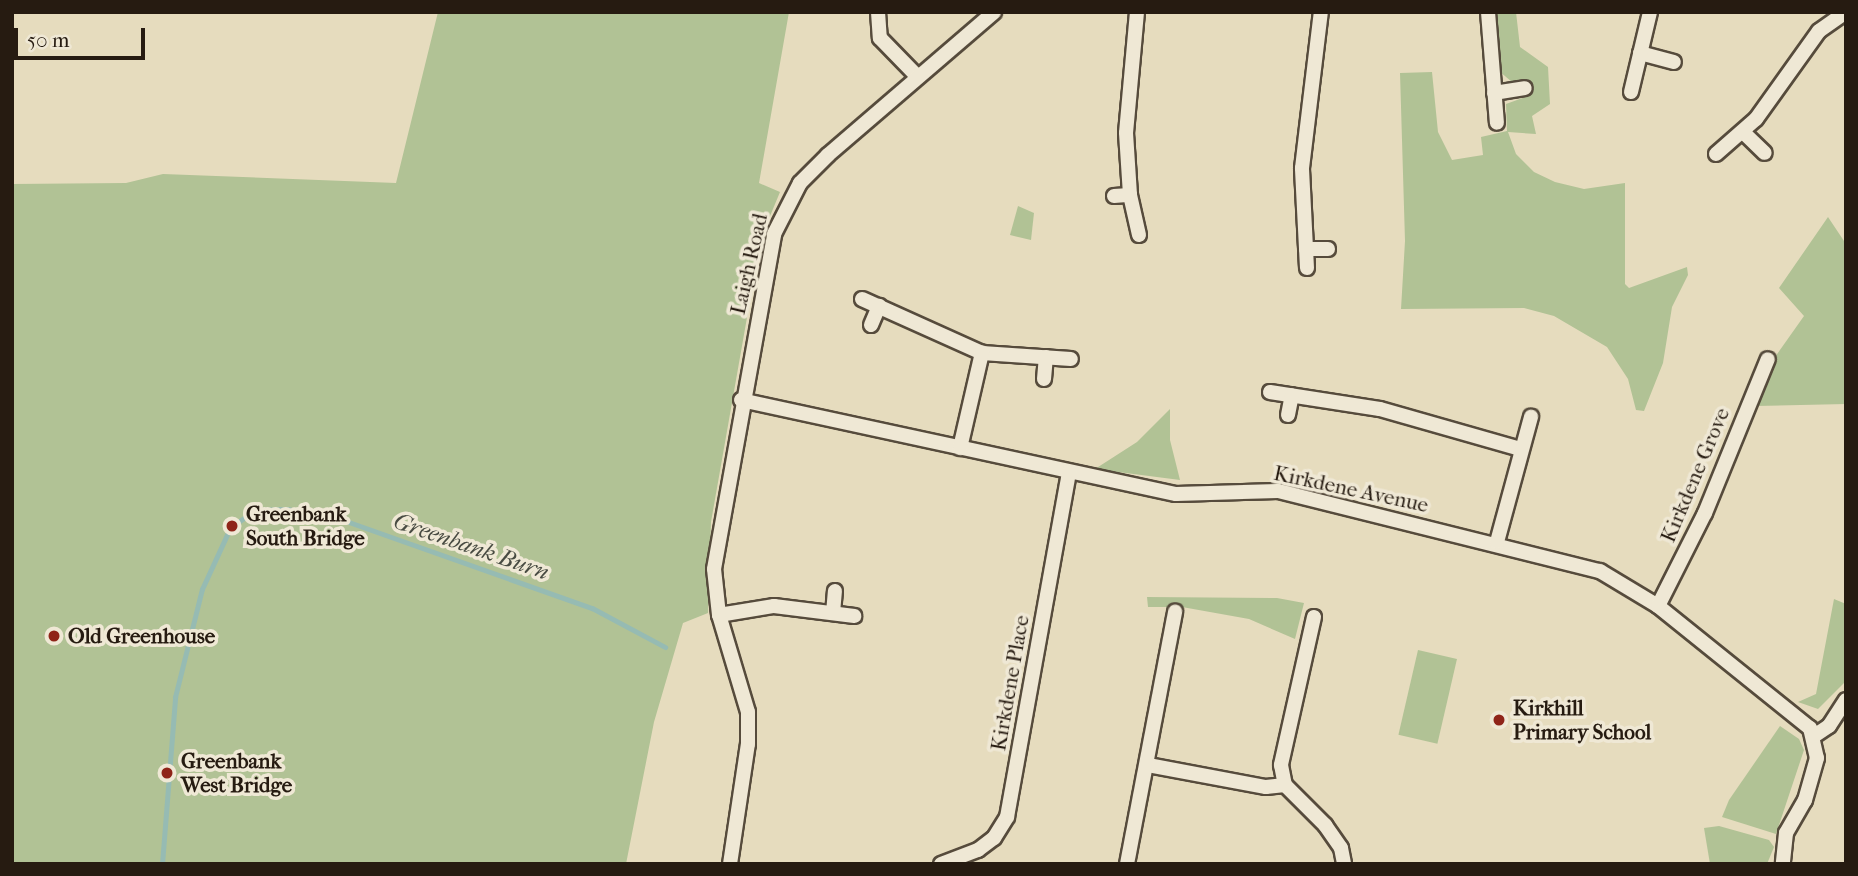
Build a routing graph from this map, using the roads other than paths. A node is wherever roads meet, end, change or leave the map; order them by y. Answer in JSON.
{"nodes":[{"id":1,"x":878,"y":12,"type":"edge"},
{"id":2,"x":994,"y":12,"type":"edge"},
{"id":3,"x":1137,"y":12,"type":"edge"},
{"id":4,"x":1321,"y":12,"type":"edge"},
{"id":5,"x":1488,"y":12,"type":"edge"},
{"id":6,"x":1650,"y":12,"type":"edge"},
{"id":7,"x":1846,"y":12,"type":"edge"},
{"id":8,"x":1640,"y":53,"type":"junction"},
{"id":9,"x":1674,"y":62,"type":"dead end"},
{"id":10,"x":917,"y":76,"type":"junction"},
{"id":11,"x":1525,"y":88,"type":"dead end"},
{"id":12,"x":1631,"y":92,"type":"dead end"},
{"id":13,"x":1494,"y":93,"type":"junction"},
{"id":14,"x":1497,"y":123,"type":"dead end"},
{"id":15,"x":1743,"y":132,"type":"junction"},
{"id":16,"x":1765,"y":153,"type":"dead end"},
{"id":17,"x":1716,"y":154,"type":"dead end"},
{"id":18,"x":1130,"y":195,"type":"junction"},
{"id":19,"x":1114,"y":196,"type":"dead end"},
{"id":20,"x":1139,"y":235,"type":"dead end"},
{"id":21,"x":1306,"y":249,"type":"junction"},
{"id":22,"x":1328,"y":249,"type":"dead end"},
{"id":23,"x":1307,"y":268,"type":"dead end"},
{"id":24,"x":862,"y":299,"type":"dead end"},
{"id":25,"x":879,"y":306,"type":"junction"},
{"id":26,"x":871,"y":325,"type":"dead end"},
{"id":27,"x":982,"y":353,"type":"junction"},
{"id":28,"x":1046,"y":357,"type":"junction"},
{"id":29,"x":1071,"y":359,"type":"dead end"},
{"id":30,"x":1768,"y":359,"type":"dead end"},
{"id":31,"x":1743,"y":371,"type":"dead end"},
{"id":32,"x":1759,"y":376,"type":"junction"},
{"id":33,"x":1044,"y":379,"type":"dead end"},
{"id":34,"x":1270,"y":392,"type":"dead end"},
{"id":35,"x":1292,"y":396,"type":"junction"},
{"id":36,"x":741,"y":400,"type":"junction"},
{"id":37,"x":1288,"y":415,"type":"dead end"},
{"id":38,"x":1531,"y":417,"type":"dead end"},
{"id":39,"x":960,"y":448,"type":"junction"},
{"id":40,"x":1520,"y":449,"type":"junction"},
{"id":41,"x":1069,"y":473,"type":"junction"},
{"id":42,"x":1497,"y":542,"type":"junction"},
{"id":43,"x":835,"y":591,"type":"dead end"},
{"id":44,"x":1658,"y":606,"type":"junction"},
{"id":45,"x":1175,"y":612,"type":"dead end"},
{"id":46,"x":833,"y":613,"type":"junction"},
{"id":47,"x":719,"y":615,"type":"junction"},
{"id":48,"x":854,"y":616,"type":"dead end"},
{"id":49,"x":1314,"y":617,"type":"dead end"},
{"id":50,"x":1846,"y":700,"type":"edge"},
{"id":51,"x":1814,"y":736,"type":"junction"},
{"id":52,"x":1148,"y":765,"type":"junction"},
{"id":53,"x":1285,"y":785,"type":"junction"},
{"id":54,"x":730,"y":864,"type":"edge"},
{"id":55,"x":941,"y":864,"type":"edge"},
{"id":56,"x":1127,"y":864,"type":"edge"},
{"id":57,"x":1344,"y":864,"type":"edge"},
{"id":58,"x":1783,"y":864,"type":"edge"}],
"edges":[{"from":1,"to":10,"type":"street"},
{"from":2,"to":10,"type":"street","name":"Laigh Road"},
{"from":3,"to":18,"type":"street"},
{"from":4,"to":21,"type":"street"},
{"from":5,"to":13,"type":"street"},
{"from":6,"to":8,"type":"street"},
{"from":7,"to":15,"type":"street"},
{"from":8,"to":9,"type":"street"},
{"from":8,"to":12,"type":"street"},
{"from":10,"to":36,"type":"street","name":"Laigh Road"},
{"from":11,"to":13,"type":"street"},
{"from":13,"to":14,"type":"street"},
{"from":15,"to":16,"type":"street"},
{"from":15,"to":17,"type":"street"},
{"from":18,"to":19,"type":"street"},
{"from":18,"to":20,"type":"street"},
{"from":21,"to":22,"type":"street"},
{"from":21,"to":23,"type":"street"},
{"from":24,"to":25,"type":"street"},
{"from":25,"to":26,"type":"street"},
{"from":25,"to":27,"type":"street"},
{"from":27,"to":28,"type":"street"},
{"from":27,"to":39,"type":"street"},
{"from":28,"to":29,"type":"street"},
{"from":28,"to":33,"type":"street"},
{"from":30,"to":32,"type":"street","name":"Kirkdene Grove"},
{"from":31,"to":32,"type":"street"},
{"from":32,"to":44,"type":"street","name":"Kirkdene Grove"},
{"from":34,"to":35,"type":"street"},
{"from":35,"to":37,"type":"street"},
{"from":35,"to":40,"type":"street"},
{"from":36,"to":39,"type":"street","name":"Kirkdene Avenue"},
{"from":36,"to":47,"type":"street","name":"Laigh Road"},
{"from":38,"to":40,"type":"street"},
{"from":39,"to":41,"type":"street","name":"Kirkdene Avenue"},
{"from":40,"to":42,"type":"street"},
{"from":41,"to":42,"type":"street","name":"Kirkdene Avenue"},
{"from":41,"to":55,"type":"street","name":"Kirkdene Place"},
{"from":42,"to":44,"type":"street","name":"Kirkdene Avenue"},
{"from":43,"to":46,"type":"street"},
{"from":44,"to":51,"type":"street","name":"Kirkdene Avenue"},
{"from":45,"to":52,"type":"street"},
{"from":46,"to":47,"type":"street"},
{"from":46,"to":48,"type":"street"},
{"from":47,"to":54,"type":"street","name":"Laigh Road"},
{"from":49,"to":53,"type":"street"},
{"from":50,"to":51,"type":"street"},
{"from":51,"to":58,"type":"street"},
{"from":52,"to":53,"type":"street"},
{"from":52,"to":56,"type":"street"},
{"from":53,"to":57,"type":"street"}]}
